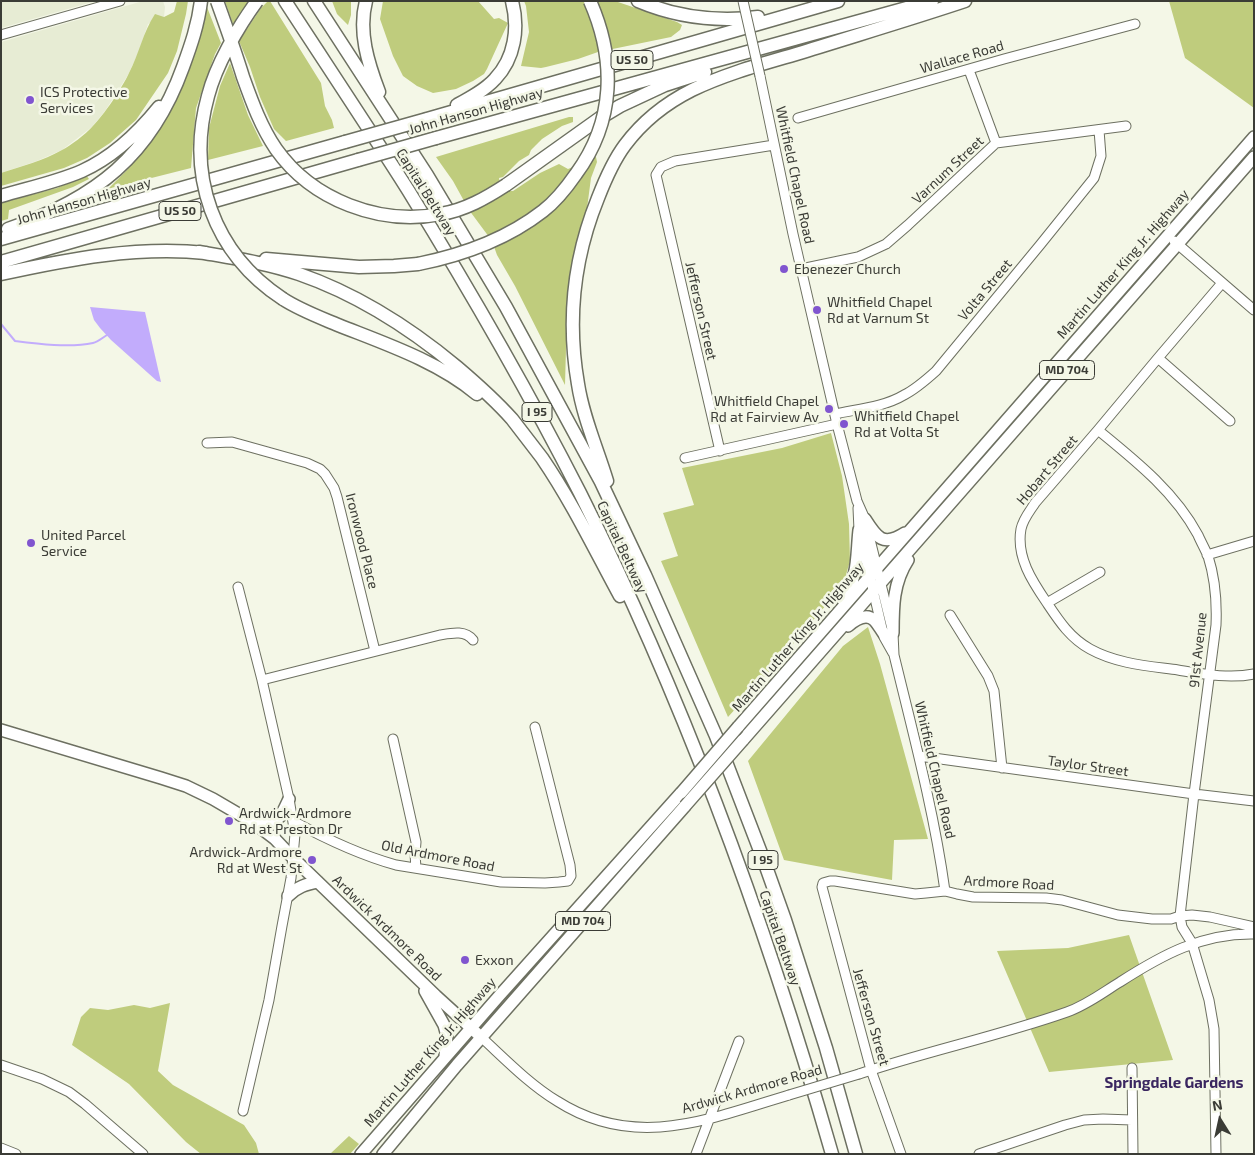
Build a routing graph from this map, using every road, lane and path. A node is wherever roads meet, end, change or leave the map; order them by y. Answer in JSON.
{"nodes":[{"id":1,"x":120,"y":1,"type":"edge"},
{"id":2,"x":201,"y":1,"type":"edge"},
{"id":3,"x":217,"y":1,"type":"edge"},
{"id":4,"x":257,"y":1,"type":"edge"},
{"id":5,"x":285,"y":1,"type":"edge"},
{"id":6,"x":314,"y":1,"type":"edge"},
{"id":7,"x":366,"y":1,"type":"edge"},
{"id":8,"x":512,"y":1,"type":"edge"},
{"id":9,"x":590,"y":1,"type":"edge"},
{"id":10,"x":638,"y":1,"type":"edge"},
{"id":11,"x":744,"y":1,"type":"edge"},
{"id":12,"x":831,"y":1,"type":"edge"},
{"id":13,"x":838,"y":1,"type":"edge"},
{"id":14,"x":932,"y":1,"type":"edge"},
{"id":15,"x":965,"y":1,"type":"edge"},
{"id":16,"x":1135,"y":24,"type":"dead end"},
{"id":17,"x":832,"y":29,"type":"junction"},
{"id":18,"x":1,"y":35,"type":"edge"},
{"id":19,"x":186,"y":59,"type":"junction"},
{"id":20,"x":969,"y":70,"type":"junction"},
{"id":21,"x":798,"y":118,"type":"dead end"},
{"id":22,"x":427,"y":119,"type":"junction"},
{"id":23,"x":394,"y":124,"type":"junction"},
{"id":24,"x":1126,"y":126,"type":"dead end"},
{"id":25,"x":1099,"y":130,"type":"junction"},
{"id":26,"x":1254,"y":137,"type":"edge"},
{"id":27,"x":996,"y":144,"type":"junction"},
{"id":28,"x":774,"y":145,"type":"junction"},
{"id":29,"x":1254,"y":157,"type":"edge"},
{"id":30,"x":1,"y":196,"type":"edge"},
{"id":31,"x":1,"y":232,"type":"edge"},
{"id":32,"x":1168,"y":236,"type":"junction"},
{"id":33,"x":1,"y":239,"type":"edge"},
{"id":34,"x":1177,"y":244,"type":"junction"},
{"id":35,"x":199,"y":252,"type":"junction"},
{"id":36,"x":1,"y":262,"type":"edge"},
{"id":37,"x":801,"y":269,"type":"junction"},
{"id":38,"x":1,"y":274,"type":"edge"},
{"id":39,"x":1222,"y":283,"type":"junction"},
{"id":40,"x":1254,"y":310,"type":"edge"},
{"id":41,"x":1158,"y":358,"type":"junction"},
{"id":42,"x":835,"y":414,"type":"junction"},
{"id":43,"x":1230,"y":421,"type":"dead end"},
{"id":44,"x":838,"y":424,"type":"junction"},
{"id":45,"x":1098,"y":430,"type":"junction"},
{"id":46,"x":207,"y":443,"type":"dead end"},
{"id":47,"x":720,"y":451,"type":"junction"},
{"id":48,"x":685,"y":458,"type":"dead end"},
{"id":49,"x":542,"y":459,"type":"junction"},
{"id":50,"x":617,"y":514,"type":"junction"},
{"id":51,"x":862,"y":524,"type":"junction"},
{"id":52,"x":910,"y":530,"type":"junction"},
{"id":53,"x":925,"y":532,"type":"junction"},
{"id":54,"x":1254,"y":542,"type":"edge"},
{"id":55,"x":1207,"y":555,"type":"junction"},
{"id":56,"x":1100,"y":572,"type":"dead end"},
{"id":57,"x":874,"y":573,"type":"junction"},
{"id":58,"x":238,"y":587,"type":"dead end"},
{"id":59,"x":877,"y":588,"type":"junction"},
{"id":60,"x":1047,"y":603,"type":"junction"},
{"id":61,"x":950,"y":615,"type":"dead end"},
{"id":62,"x":825,"y":628,"type":"junction"},
{"id":63,"x":888,"y":633,"type":"junction"},
{"id":64,"x":833,"y":638,"type":"junction"},
{"id":65,"x":473,"y":640,"type":"dead end"},
{"id":66,"x":375,"y":651,"type":"junction"},
{"id":67,"x":1210,"y":674,"type":"junction"},
{"id":68,"x":1254,"y":674,"type":"edge"},
{"id":69,"x":262,"y":680,"type":"junction"},
{"id":70,"x":671,"y":692,"type":"junction"},
{"id":71,"x":535,"y":728,"type":"dead end"},
{"id":72,"x":1,"y":730,"type":"edge"},
{"id":73,"x":392,"y":739,"type":"dead end"},
{"id":74,"x":918,"y":756,"type":"junction"},
{"id":75,"x":1002,"y":768,"type":"junction"},
{"id":76,"x":1194,"y":794,"type":"junction"},
{"id":77,"x":289,"y":799,"type":"junction"},
{"id":78,"x":1254,"y":801,"type":"edge"},
{"id":79,"x":293,"y":821,"type":"junction"},
{"id":80,"x":254,"y":823,"type":"junction"},
{"id":81,"x":293,"y":858,"type":"junction"},
{"id":82,"x":416,"y":868,"type":"junction"},
{"id":83,"x":318,"y":882,"type":"junction"},
{"id":84,"x":822,"y":884,"type":"joint"},
{"id":85,"x":945,"y":891,"type":"junction"},
{"id":86,"x":288,"y":896,"type":"junction"},
{"id":87,"x":1180,"y":916,"type":"junction"},
{"id":88,"x":1254,"y":927,"type":"edge"},
{"id":89,"x":1254,"y":934,"type":"edge"},
{"id":90,"x":1192,"y":943,"type":"junction"},
{"id":91,"x":420,"y":981,"type":"junction"},
{"id":92,"x":471,"y":1027,"type":"junction"},
{"id":93,"x":481,"y":1037,"type":"junction"},
{"id":94,"x":739,"y":1041,"type":"dead end"},
{"id":95,"x":445,"y":1056,"type":"junction"},
{"id":96,"x":1,"y":1065,"type":"edge"},
{"id":97,"x":1132,"y":1068,"type":"dead end"},
{"id":98,"x":871,"y":1070,"type":"junction"},
{"id":99,"x":242,"y":1111,"type":"dead end"},
{"id":100,"x":711,"y":1118,"type":"junction"},
{"id":101,"x":1132,"y":1120,"type":"junction"},
{"id":102,"x":1,"y":1148,"type":"edge"},
{"id":103,"x":16,"y":1154,"type":"edge"},
{"id":104,"x":143,"y":1154,"type":"edge"},
{"id":105,"x":361,"y":1154,"type":"edge"},
{"id":106,"x":382,"y":1154,"type":"edge"},
{"id":107,"x":696,"y":1154,"type":"edge"},
{"id":108,"x":832,"y":1154,"type":"edge"},
{"id":109,"x":856,"y":1154,"type":"edge"},
{"id":110,"x":901,"y":1154,"type":"edge"},
{"id":111,"x":979,"y":1154,"type":"edge"},
{"id":112,"x":1133,"y":1154,"type":"edge"},
{"id":113,"x":1216,"y":1154,"type":"edge"}],
"edges":[{"from":1,"to":18,"type":"street"},
{"from":2,"to":19,"type":"highway"},
{"from":3,"to":17,"type":"highway","bridge":true},
{"from":4,"to":49,"type":"highway","bridge":true},
{"from":5,"to":70,"type":"highway","name":"Capital Beltway","number":"I 95"},
{"from":6,"to":23,"type":"highway","name":"Capital Beltway","number":"I 95"},
{"from":7,"to":23,"type":"highway"},
{"from":8,"to":22,"type":"highway"},
{"from":9,"to":35,"type":"highway","bridge":true},
{"from":10,"to":12,"type":"highway"},
{"from":11,"to":28,"type":"street","name":"Whitfield Chapel Road","bridge":true},
{"from":13,"to":22,"type":"highway","name":"John Hanson Highway","number":"US 50"},
{"from":14,"to":17,"type":"highway","name":"John Hanson Highway","number":"US 50"},
{"from":15,"to":50,"type":"highway"},
{"from":16,"to":20,"type":"street","name":"Wallace Road"},
{"from":17,"to":36,"type":"highway","name":"John Hanson Highway","number":"US 50","bridge":true},
{"from":19,"to":30,"type":"highway"},
{"from":19,"to":31,"type":"highway"},
{"from":20,"to":21,"type":"street","name":"Wallace Road"},
{"from":20,"to":27,"type":"street"},
{"from":22,"to":33,"type":"highway","name":"John Hanson Highway","number":"US 50","bridge":true},
{"from":23,"to":50,"type":"highway","name":"Capital Beltway","number":"I 95"},
{"from":24,"to":25,"type":"street","name":"Varnum Street"},
{"from":25,"to":27,"type":"street","name":"Varnum Street"},
{"from":25,"to":42,"type":"street","name":"Volta Street"},
{"from":26,"to":32,"type":"main road","name":"Martin Luther King Jr. Highway","number":"MD 704"},
{"from":27,"to":37,"type":"street","name":"Varnum Street"},
{"from":28,"to":37,"type":"street","name":"Whitfield Chapel Road"},
{"from":28,"to":47,"type":"street","name":"Jefferson Street"},
{"from":29,"to":34,"type":"main road","name":"Martin Luther King Jr. Highway","number":"MD 704"},
{"from":32,"to":34,"type":"street"},
{"from":32,"to":52,"type":"main road","name":"Martin Luther King Jr. Highway","number":"MD 704"},
{"from":34,"to":39,"type":"street"},
{"from":34,"to":53,"type":"main road","name":"Martin Luther King Jr. Highway","number":"MD 704"},
{"from":35,"to":38,"type":"highway"},
{"from":35,"to":49,"type":"highway"},
{"from":37,"to":42,"type":"street","name":"Whitfield Chapel Road"},
{"from":39,"to":40,"type":"street"},
{"from":39,"to":41,"type":"street","name":"Hobart Street"},
{"from":41,"to":43,"type":"street"},
{"from":41,"to":45,"type":"street","name":"Hobart Street"},
{"from":42,"to":44,"type":"street","name":"Whitfield Chapel Road"},
{"from":44,"to":47,"type":"street"},
{"from":44,"to":51,"type":"street","name":"Whitfield Chapel Road"},
{"from":45,"to":55,"type":"street","name":"91st Avenue"},
{"from":45,"to":60,"type":"street","name":"Hobart Street"},
{"from":46,"to":66,"type":"street","name":"Ironwood Place"},
{"from":47,"to":48,"type":"street"},
{"from":49,"to":70,"type":"highway"},
{"from":50,"to":109,"type":"highway","name":"Capital Beltway","number":"I 95"},
{"from":51,"to":52,"type":"main road"},
{"from":51,"to":57,"type":"street","name":"Whitfield Chapel Road"},
{"from":51,"to":62,"type":"main road"},
{"from":52,"to":57,"type":"main road","name":"Martin Luther King Jr. Highway","number":"MD 704"},
{"from":53,"to":59,"type":"main road","name":"Martin Luther King Jr. Highway","number":"MD 704"},
{"from":53,"to":63,"type":"main road"},
{"from":54,"to":55,"type":"street"},
{"from":55,"to":67,"type":"street","name":"91st Avenue"},
{"from":56,"to":60,"type":"street"},
{"from":57,"to":59,"type":"street","name":"Whitfield Chapel Road"},
{"from":57,"to":62,"type":"main road","name":"Martin Luther King Jr. Highway","number":"MD 704"},
{"from":58,"to":69,"type":"street"},
{"from":59,"to":63,"type":"street","name":"Whitfield Chapel Road"},
{"from":59,"to":64,"type":"main road","name":"Martin Luther King Jr. Highway","number":"MD 704"},
{"from":60,"to":67,"type":"street","name":"Hobart Street"},
{"from":61,"to":75,"type":"street"},
{"from":62,"to":92,"type":"main road","name":"Martin Luther King Jr. Highway","number":"MD 704","bridge":true},
{"from":63,"to":64,"type":"main road"},
{"from":63,"to":74,"type":"street","name":"Whitfield Chapel Road"},
{"from":64,"to":93,"type":"main road","name":"Martin Luther King Jr. Highway","number":"MD 704","bridge":true},
{"from":65,"to":66,"type":"street"},
{"from":66,"to":69,"type":"street"},
{"from":67,"to":68,"type":"street","name":"Hobart Street"},
{"from":67,"to":76,"type":"street","name":"91st Avenue"},
{"from":69,"to":77,"type":"street"},
{"from":70,"to":108,"type":"highway","name":"Capital Beltway","number":"I 95"},
{"from":71,"to":82,"type":"street","name":"Old Ardmore Road"},
{"from":72,"to":80,"type":"main road","name":"Ardwick Ardmore Road"},
{"from":73,"to":82,"type":"street"},
{"from":74,"to":75,"type":"street","name":"Taylor Street"},
{"from":74,"to":85,"type":"street","name":"Whitfield Chapel Road"},
{"from":75,"to":76,"type":"street","name":"Taylor Street"},
{"from":76,"to":78,"type":"street","name":"Taylor Street"},
{"from":76,"to":87,"type":"street","name":"91st Avenue"},
{"from":77,"to":79,"type":"street"},
{"from":77,"to":80,"type":"main road"},
{"from":79,"to":81,"type":"street"},
{"from":79,"to":82,"type":"street","name":"Old Ardmore Road"},
{"from":80,"to":81,"type":"main road","name":"Ardwick Ardmore Road"},
{"from":81,"to":83,"type":"main road","name":"Ardwick Ardmore Road"},
{"from":81,"to":86,"type":"street"},
{"from":83,"to":86,"type":"main road"},
{"from":83,"to":91,"type":"main road","name":"Ardwick Ardmore Road"},
{"from":84,"to":85,"type":"street","name":"Ardmore Road"},
{"from":84,"to":98,"type":"street","name":"Jefferson Street"},
{"from":85,"to":87,"type":"street","name":"Ardmore Road"},
{"from":86,"to":99,"type":"street"},
{"from":87,"to":88,"type":"street","name":"Ardmore Road"},
{"from":87,"to":90,"type":"street"},
{"from":89,"to":90,"type":"street","name":"Ardwick Ardmore Road"},
{"from":90,"to":98,"type":"street","name":"Ardwick Ardmore Road"},
{"from":90,"to":113,"type":"street"},
{"from":91,"to":92,"type":"main road","name":"Ardwick Ardmore Road"},
{"from":91,"to":95,"type":"main road"},
{"from":92,"to":93,"type":"main road","name":"Ardwick Ardmore Road"},
{"from":92,"to":95,"type":"main road","name":"Martin Luther King Jr. Highway","number":"MD 704"},
{"from":93,"to":100,"type":"street","name":"Ardwick Ardmore Road"},
{"from":93,"to":106,"type":"main road","name":"Martin Luther King Jr. Highway","number":"MD 704"},
{"from":94,"to":100,"type":"street"},
{"from":95,"to":105,"type":"main road","name":"Martin Luther King Jr. Highway","number":"MD 704"},
{"from":96,"to":104,"type":"street"},
{"from":97,"to":101,"type":"street"},
{"from":98,"to":100,"type":"street","name":"Ardwick Ardmore Road","bridge":true},
{"from":98,"to":110,"type":"street","name":"Jefferson Street"},
{"from":100,"to":107,"type":"street"},
{"from":101,"to":111,"type":"street"},
{"from":101,"to":112,"type":"street"},
{"from":102,"to":103,"type":"street"}]}
